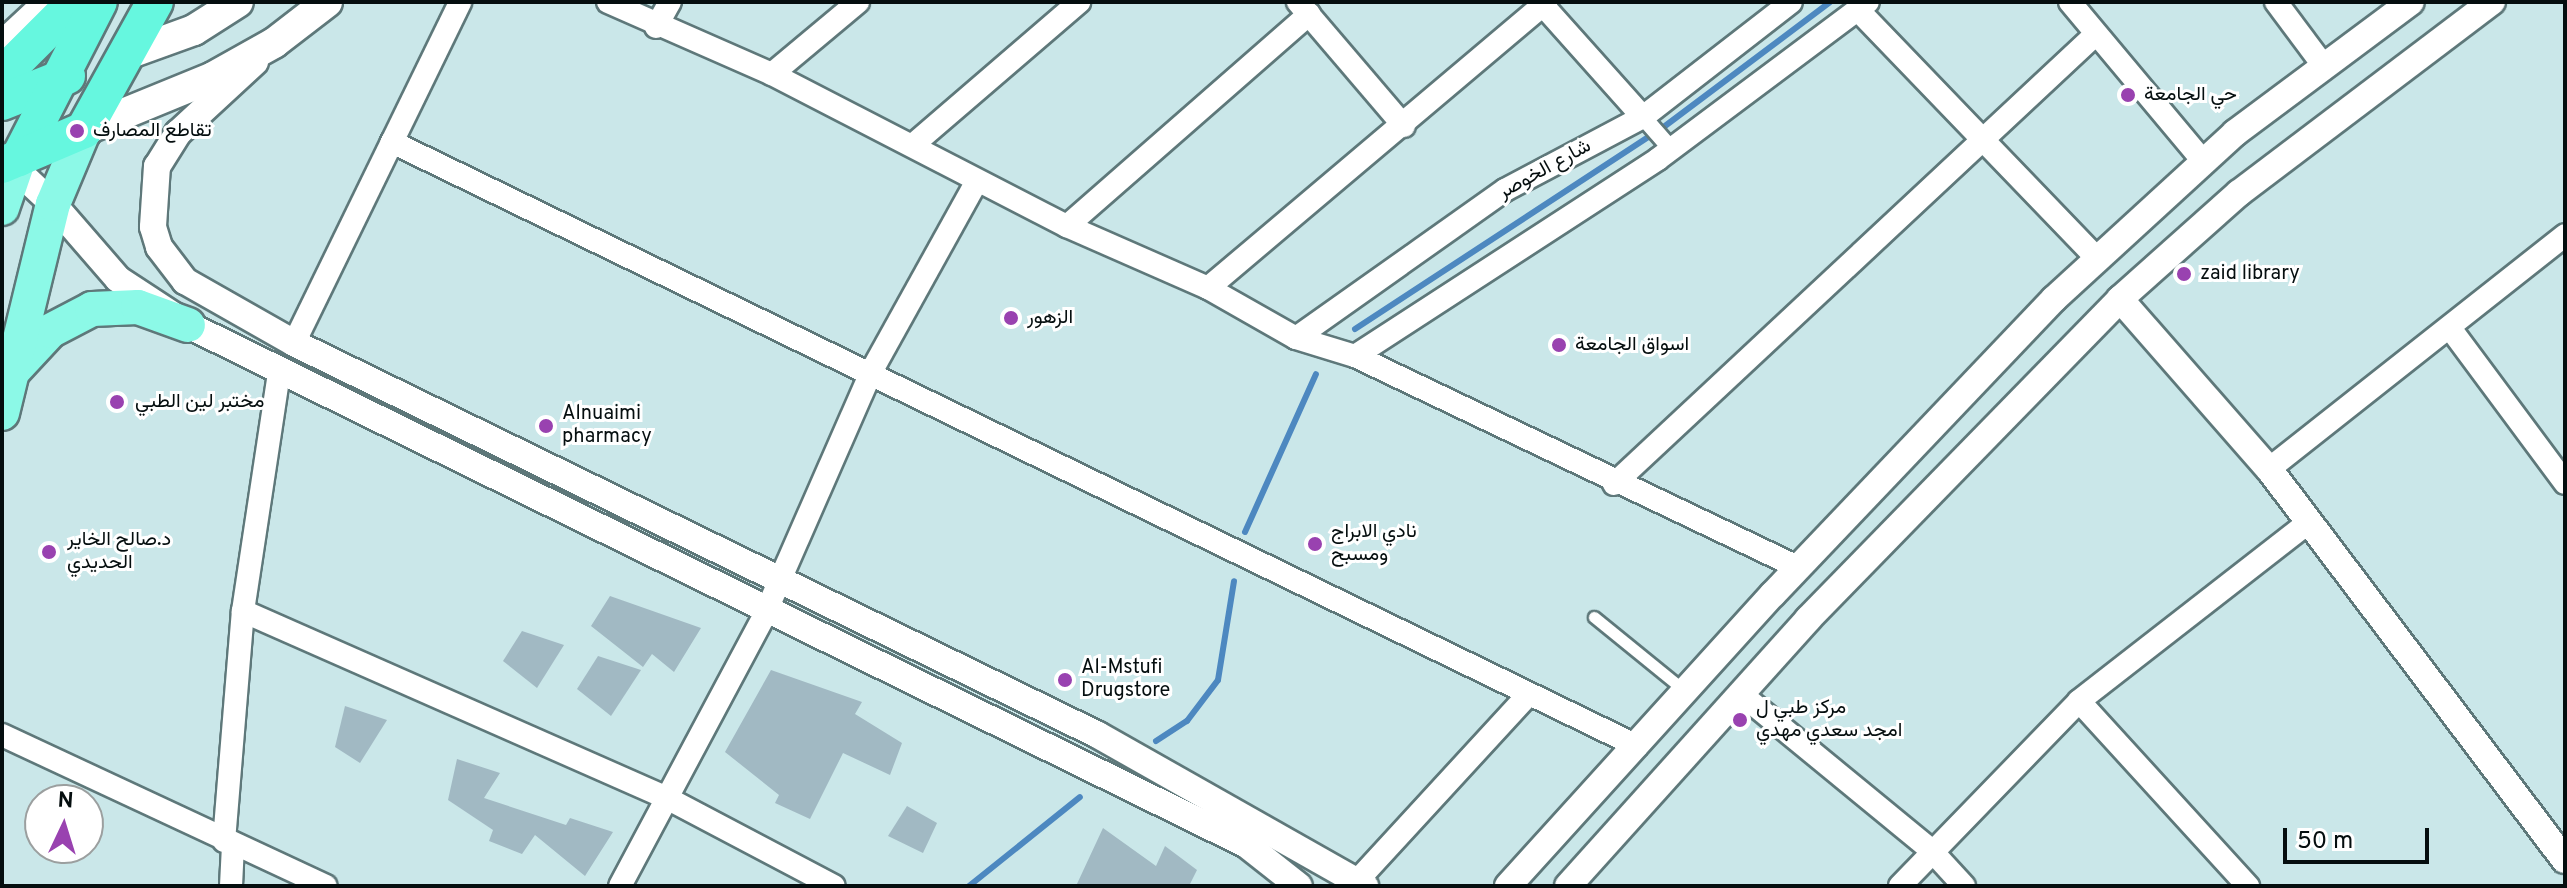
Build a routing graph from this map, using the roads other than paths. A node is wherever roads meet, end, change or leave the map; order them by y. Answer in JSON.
{"nodes":[{"id":1,"x":47,"y":2,"type":"edge"},
{"id":2,"x":75,"y":2,"type":"edge"},
{"id":3,"x":99,"y":2,"type":"edge"},
{"id":4,"x":155,"y":2,"type":"edge"},
{"id":5,"x":238,"y":2,"type":"edge"},
{"id":6,"x":327,"y":2,"type":"edge"},
{"id":7,"x":460,"y":2,"type":"edge"},
{"id":8,"x":608,"y":2,"type":"edge"},
{"id":9,"x":670,"y":2,"type":"edge"},
{"id":10,"x":858,"y":2,"type":"edge"},
{"id":11,"x":1079,"y":2,"type":"edge"},
{"id":12,"x":1791,"y":2,"type":"edge"},
{"id":13,"x":2070,"y":2,"type":"edge"},
{"id":14,"x":2276,"y":2,"type":"edge"},
{"id":15,"x":2411,"y":2,"type":"edge"},
{"id":16,"x":2492,"y":2,"type":"edge"},
{"id":17,"x":1543,"y":3,"type":"edge"},
{"id":18,"x":1863,"y":6,"type":"edge"},
{"id":19,"x":1304,"y":8,"type":"edge"},
{"id":20,"x":656,"y":27,"type":"junction"},
{"id":21,"x":2096,"y":34,"type":"junction"},
{"id":22,"x":274,"y":43,"type":"junction"},
{"id":23,"x":2,"y":44,"type":"edge"},
{"id":24,"x":125,"y":55,"type":"junction"},
{"id":25,"x":2323,"y":65,"type":"junction"},
{"id":26,"x":772,"y":74,"type":"junction"},
{"id":27,"x":2,"y":75,"type":"edge"},
{"id":28,"x":59,"y":79,"type":"junction"},
{"id":29,"x":2,"y":102,"type":"edge"},
{"id":30,"x":1643,"y":117,"type":"junction"},
{"id":31,"x":1404,"y":126,"type":"junction"},
{"id":32,"x":84,"y":130,"type":"junction"},
{"id":33,"x":1984,"y":138,"type":"junction"},
{"id":34,"x":392,"y":142,"type":"junction"},
{"id":35,"x":914,"y":144,"type":"junction"},
{"id":36,"x":1671,"y":149,"type":"junction"},
{"id":37,"x":2203,"y":161,"type":"junction"},
{"id":38,"x":20,"y":175,"type":"edge"},
{"id":39,"x":977,"y":181,"type":"junction"},
{"id":40,"x":2,"y":208,"type":"edge"},
{"id":41,"x":1067,"y":226,"type":"junction"},
{"id":42,"x":2565,"y":235,"type":"edge"},
{"id":43,"x":2097,"y":258,"type":"junction"},
{"id":44,"x":1208,"y":288,"type":"junction"},
{"id":45,"x":2120,"y":299,"type":"junction"},
{"id":46,"x":188,"y":325,"type":"junction"},
{"id":47,"x":2450,"y":328,"type":"junction"},
{"id":48,"x":1296,"y":338,"type":"junction"},
{"id":49,"x":294,"y":343,"type":"junction"},
{"id":50,"x":1355,"y":356,"type":"junction"},
{"id":51,"x":279,"y":372,"type":"junction"},
{"id":52,"x":871,"y":372,"type":"junction"},
{"id":53,"x":4,"y":397,"type":"edge"},
{"id":54,"x":2269,"y":469,"type":"junction"},
{"id":55,"x":2565,"y":483,"type":"edge"},
{"id":56,"x":1614,"y":484,"type":"junction"},
{"id":57,"x":2309,"y":522,"type":"junction"},
{"id":58,"x":1798,"y":567,"type":"junction"},
{"id":59,"x":780,"y":580,"type":"junction"},
{"id":60,"x":243,"y":611,"type":"junction"},
{"id":61,"x":765,"y":614,"type":"junction"},
{"id":62,"x":1594,"y":617,"type":"dead end"},
{"id":63,"x":1685,"y":692,"type":"junction"},
{"id":64,"x":1529,"y":694,"type":"junction"},
{"id":65,"x":1741,"y":694,"type":"junction"},
{"id":66,"x":2079,"y":701,"type":"junction"},
{"id":67,"x":2,"y":735,"type":"edge"},
{"id":68,"x":1637,"y":746,"type":"junction"},
{"id":69,"x":663,"y":796,"type":"junction"},
{"id":70,"x":228,"y":843,"type":"junction"},
{"id":71,"x":1930,"y":849,"type":"junction"},
{"id":72,"x":2565,"y":860,"type":"edge"},
{"id":73,"x":1361,"y":884,"type":"edge"},
{"id":74,"x":231,"y":886,"type":"edge"},
{"id":75,"x":326,"y":886,"type":"edge"},
{"id":76,"x":620,"y":886,"type":"edge"},
{"id":77,"x":834,"y":886,"type":"edge"},
{"id":78,"x":1299,"y":886,"type":"edge"},
{"id":79,"x":1508,"y":886,"type":"edge"},
{"id":80,"x":1568,"y":886,"type":"edge"},
{"id":81,"x":1900,"y":886,"type":"edge"},
{"id":82,"x":1964,"y":886,"type":"edge"},
{"id":83,"x":2248,"y":886,"type":"edge"}],
"edges":[{"from":1,"to":23,"type":"street"},
{"from":2,"to":27,"type":"highway"},
{"from":3,"to":28,"type":"highway"},
{"from":4,"to":24,"type":"highway"},
{"from":5,"to":24,"type":"main road"},
{"from":6,"to":22,"type":"main road"},
{"from":7,"to":34,"type":"street"},
{"from":8,"to":20,"type":"street"},
{"from":9,"to":20,"type":"street"},
{"from":10,"to":26,"type":"street"},
{"from":11,"to":35,"type":"street"},
{"from":12,"to":30,"type":"street","name":"شارع الخوصر"},
{"from":13,"to":21,"type":"street"},
{"from":14,"to":25,"type":"street"},
{"from":15,"to":25,"type":"street"},
{"from":16,"to":45,"type":"street"},
{"from":17,"to":30,"type":"street"},
{"from":17,"to":31,"type":"street"},
{"from":18,"to":33,"type":"street"},
{"from":18,"to":36,"type":"street"},
{"from":19,"to":31,"type":"street"},
{"from":19,"to":41,"type":"street"},
{"from":20,"to":26,"type":"street"},
{"from":21,"to":33,"type":"street"},
{"from":21,"to":37,"type":"street"},
{"from":22,"to":32,"type":"main road"},
{"from":22,"to":49,"type":"street"},
{"from":24,"to":28,"type":"highway"},
{"from":24,"to":32,"type":"highway"},
{"from":25,"to":37,"type":"street"},
{"from":26,"to":35,"type":"street"},
{"from":28,"to":29,"type":"highway"},
{"from":28,"to":38,"type":"highway"},
{"from":30,"to":36,"type":"street"},
{"from":30,"to":48,"type":"street","name":"شارع الخوصر"},
{"from":31,"to":44,"type":"street"},
{"from":32,"to":38,"type":"highway"},
{"from":32,"to":38,"type":"main road"},
{"from":33,"to":43,"type":"street"},
{"from":33,"to":56,"type":"street"},
{"from":34,"to":49,"type":"street"},
{"from":34,"to":52,"type":"street"},
{"from":35,"to":39,"type":"street"},
{"from":36,"to":50,"type":"street"},
{"from":37,"to":43,"type":"street"},
{"from":38,"to":40,"type":"main road"},
{"from":38,"to":46,"type":"street"},
{"from":38,"to":53,"type":"main road"},
{"from":39,"to":41,"type":"street"},
{"from":39,"to":52,"type":"street"},
{"from":41,"to":44,"type":"street"},
{"from":42,"to":47,"type":"street"},
{"from":43,"to":58,"type":"street"},
{"from":44,"to":48,"type":"street"},
{"from":45,"to":54,"type":"street"},
{"from":45,"to":65,"type":"street"},
{"from":46,"to":51,"type":"street"},
{"from":46,"to":53,"type":"main road"},
{"from":47,"to":54,"type":"street"},
{"from":47,"to":55,"type":"street"},
{"from":48,"to":50,"type":"street"},
{"from":49,"to":59,"type":"street"},
{"from":50,"to":56,"type":"street"},
{"from":51,"to":60,"type":"street"},
{"from":51,"to":61,"type":"street"},
{"from":52,"to":59,"type":"street"},
{"from":52,"to":64,"type":"street"},
{"from":54,"to":57,"type":"street"},
{"from":56,"to":58,"type":"street"},
{"from":57,"to":66,"type":"street"},
{"from":57,"to":72,"type":"street"},
{"from":58,"to":63,"type":"street"},
{"from":59,"to":61,"type":"street"},
{"from":59,"to":73,"type":"street"},
{"from":60,"to":69,"type":"street"},
{"from":60,"to":70,"type":"street"},
{"from":61,"to":69,"type":"street"},
{"from":61,"to":78,"type":"street"},
{"from":62,"to":63,"type":"lane"},
{"from":63,"to":68,"type":"street"},
{"from":64,"to":68,"type":"street"},
{"from":64,"to":73,"type":"street"},
{"from":65,"to":71,"type":"street"},
{"from":65,"to":80,"type":"street"},
{"from":66,"to":71,"type":"street"},
{"from":66,"to":83,"type":"street"},
{"from":67,"to":70,"type":"street"},
{"from":68,"to":79,"type":"street"},
{"from":69,"to":76,"type":"street"},
{"from":69,"to":77,"type":"street"},
{"from":70,"to":74,"type":"street"},
{"from":70,"to":75,"type":"street"},
{"from":71,"to":81,"type":"street"},
{"from":71,"to":82,"type":"street"}]}
